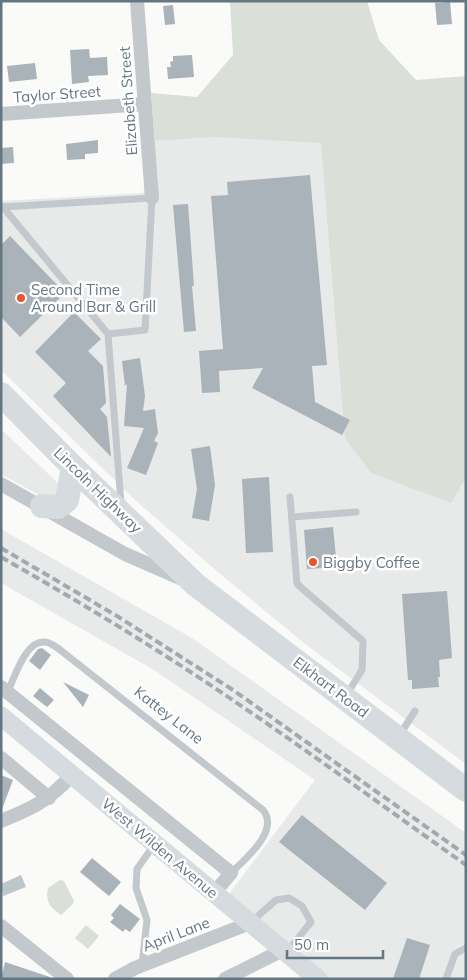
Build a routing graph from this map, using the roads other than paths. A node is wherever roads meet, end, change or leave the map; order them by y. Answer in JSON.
{"nodes":[{"id":1,"x":137,"y":1,"type":"edge"},
{"id":2,"x":145,"y":104,"type":"junction"},
{"id":3,"x":1,"y":114,"type":"edge"},
{"id":4,"x":152,"y":198,"type":"junction"},
{"id":5,"x":2,"y":207,"type":"edge"},
{"id":6,"x":108,"y":334,"type":"junction"},
{"id":7,"x":1,"y":394,"type":"edge"},
{"id":8,"x":73,"y":467,"type":"junction"},
{"id":9,"x":1,"y":484,"type":"edge"},
{"id":10,"x":290,"y":497,"type":"dead end"},
{"id":11,"x":42,"y":506,"type":"junction"},
{"id":12,"x":356,"y":512,"type":"dead end"},
{"id":13,"x":122,"y":513,"type":"junction"},
{"id":14,"x":292,"y":517,"type":"junction"},
{"id":15,"x":196,"y":584,"type":"junction"},
{"id":16,"x":4,"y":690,"type":"edge"},
{"id":17,"x":344,"y":697,"type":"junction"},
{"id":18,"x":416,"y":711,"type":"dead end"},
{"id":19,"x":1,"y":716,"type":"edge"},
{"id":20,"x":38,"y":717,"type":"junction"},
{"id":21,"x":23,"y":734,"type":"junction"},
{"id":22,"x":397,"y":738,"type":"junction"},
{"id":23,"x":1,"y":758,"type":"edge"},
{"id":24,"x":72,"y":775,"type":"junction"},
{"id":25,"x":466,"y":790,"type":"edge"},
{"id":26,"x":49,"y":798,"type":"junction"},
{"id":27,"x":1,"y":821,"type":"edge"},
{"id":28,"x":155,"y":844,"type":"junction"},
{"id":29,"x":231,"y":873,"type":"junction"},
{"id":30,"x":214,"y":893,"type":"junction"},
{"id":31,"x":250,"y":923,"type":"junction"},
{"id":32,"x":1,"y":926,"type":"edge"},
{"id":33,"x":466,"y":948,"type":"edge"},
{"id":34,"x":285,"y":951,"type":"junction"},
{"id":35,"x":142,"y":965,"type":"junction"},
{"id":36,"x":67,"y":979,"type":"edge"},
{"id":37,"x":115,"y":979,"type":"edge"},
{"id":38,"x":225,"y":979,"type":"edge"},
{"id":39,"x":318,"y":979,"type":"edge"},
{"id":40,"x":446,"y":979,"type":"edge"}],
"edges":[{"from":1,"to":2,"type":"street","name":"Elizabeth Street"},
{"from":2,"to":3,"type":"street","name":"Taylor Street"},
{"from":2,"to":4,"type":"street","name":"Elizabeth Street"},
{"from":4,"to":5,"type":"lane"},
{"from":4,"to":6,"type":"lane"},
{"from":5,"to":6,"type":"lane"},
{"from":6,"to":13,"type":"lane"},
{"from":7,"to":8,"type":"highway","name":"Lincoln Highway"},
{"from":8,"to":11,"type":"highway"},
{"from":8,"to":13,"type":"highway","name":"Lincoln Highway"},
{"from":9,"to":11,"type":"street"},
{"from":10,"to":14,"type":"lane"},
{"from":11,"to":15,"type":"street"},
{"from":12,"to":14,"type":"lane"},
{"from":13,"to":15,"type":"highway","name":"Lincoln Highway"},
{"from":14,"to":17,"type":"lane"},
{"from":15,"to":17,"type":"highway","name":"Elkhart Road"},
{"from":16,"to":20,"type":"street","name":"Kattey Lane"},
{"from":16,"to":29,"type":"lane","name":"Kattey Lane"},
{"from":17,"to":22,"type":"highway","name":"Elkhart Road"},
{"from":18,"to":22,"type":"lane"},
{"from":19,"to":21,"type":"street","name":"West Wilden Avenue"},
{"from":20,"to":21,"type":"street"},
{"from":20,"to":29,"type":"street","name":"Kattey Lane"},
{"from":21,"to":24,"type":"street","name":"West Wilden Avenue"},
{"from":22,"to":25,"type":"highway","name":"Elkhart Road"},
{"from":23,"to":26,"type":"street"},
{"from":24,"to":26,"type":"street"},
{"from":24,"to":28,"type":"street","name":"West Wilden Avenue"},
{"from":26,"to":27,"type":"street"},
{"from":28,"to":30,"type":"street","name":"West Wilden Avenue"},
{"from":28,"to":35,"type":"lane"},
{"from":29,"to":30,"type":"street","name":"Kattey Lane"},
{"from":30,"to":31,"type":"street","name":"West Wilden Avenue"},
{"from":31,"to":34,"type":"street","name":"West Wilden Avenue"},
{"from":31,"to":34,"type":"lane"},
{"from":31,"to":35,"type":"street","name":"April Lane"},
{"from":32,"to":36,"type":"street"},
{"from":33,"to":40,"type":"lane"},
{"from":34,"to":38,"type":"street"},
{"from":34,"to":39,"type":"street","name":"West Wilden Avenue"},
{"from":35,"to":37,"type":"street","name":"April Lane"}]}
